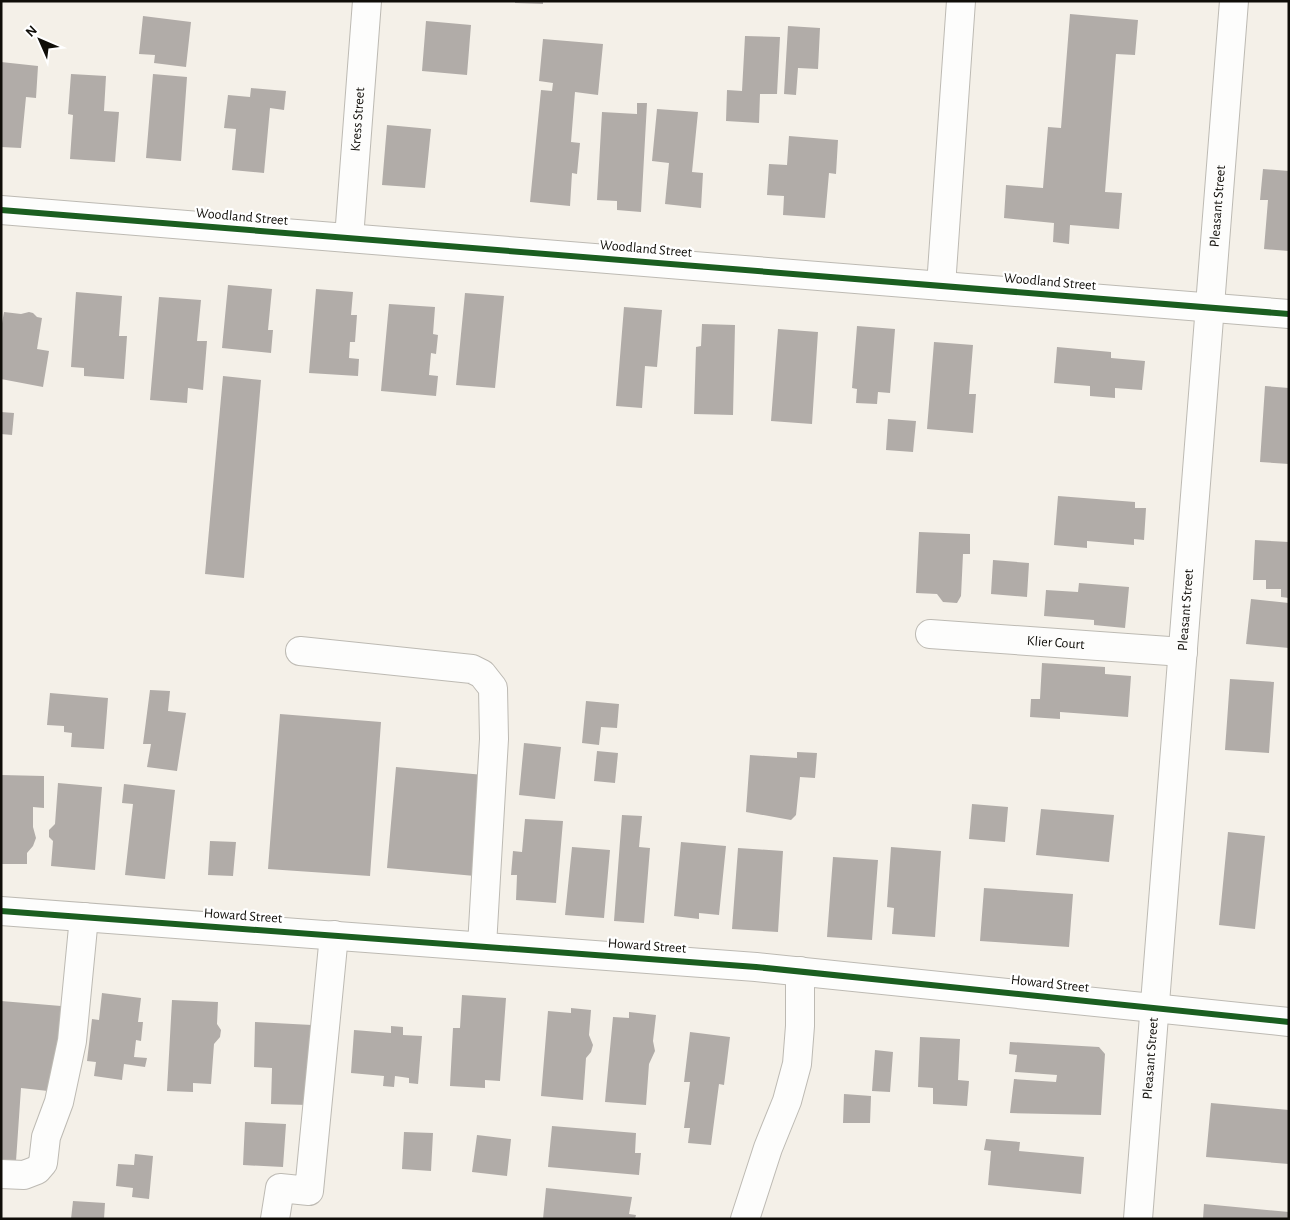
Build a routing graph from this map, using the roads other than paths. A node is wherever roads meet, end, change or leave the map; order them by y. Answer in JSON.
{"nodes":[{"id":1,"x":367,"y":1,"type":"edge"},
{"id":2,"x":961,"y":1,"type":"edge"},
{"id":3,"x":1234,"y":1,"type":"edge"},
{"id":4,"x":1,"y":210,"type":"edge"},
{"id":5,"x":349,"y":238,"type":"junction"},
{"id":6,"x":941,"y":286,"type":"junction"},
{"id":7,"x":1210,"y":308,"type":"junction"},
{"id":8,"x":1289,"y":314,"type":"edge"},
{"id":9,"x":930,"y":634,"type":"dead end"},
{"id":10,"x":300,"y":651,"type":"dead end"},
{"id":11,"x":1183,"y":652,"type":"junction"},
{"id":12,"x":1,"y":911,"type":"edge"},
{"id":13,"x":84,"y":917,"type":"junction"},
{"id":14,"x":334,"y":935,"type":"junction"},
{"id":15,"x":482,"y":946,"type":"junction"},
{"id":16,"x":800,"y":971,"type":"junction"},
{"id":17,"x":1155,"y":1008,"type":"junction"},
{"id":18,"x":1289,"y":1022,"type":"edge"},
{"id":19,"x":1,"y":1174,"type":"edge"},
{"id":20,"x":275,"y":1219,"type":"edge"},
{"id":21,"x":745,"y":1219,"type":"edge"},
{"id":22,"x":1138,"y":1219,"type":"edge"}],
"edges":[{"from":1,"to":5,"type":"street","name":"Kress Street"},
{"from":2,"to":6,"type":"street"},
{"from":3,"to":7,"type":"street","name":"Pleasant Street"},
{"from":4,"to":5,"type":"street","name":"Woodland Street"},
{"from":5,"to":6,"type":"street","name":"Woodland Street"},
{"from":6,"to":7,"type":"street","name":"Woodland Street"},
{"from":7,"to":8,"type":"street","name":"Woodland Street"},
{"from":7,"to":11,"type":"street","name":"Pleasant Street"},
{"from":9,"to":11,"type":"street","name":"Klier Court"},
{"from":10,"to":15,"type":"street"},
{"from":11,"to":17,"type":"street","name":"Pleasant Street"},
{"from":12,"to":13,"type":"street","name":"Howard Street"},
{"from":13,"to":14,"type":"street","name":"Howard Street"},
{"from":13,"to":19,"type":"street"},
{"from":14,"to":15,"type":"street","name":"Howard Street"},
{"from":14,"to":20,"type":"street"},
{"from":15,"to":16,"type":"street","name":"Howard Street"},
{"from":16,"to":17,"type":"street","name":"Howard Street"},
{"from":16,"to":21,"type":"street"},
{"from":17,"to":18,"type":"street","name":"Howard Street"},
{"from":17,"to":22,"type":"street","name":"Pleasant Street"}]}
